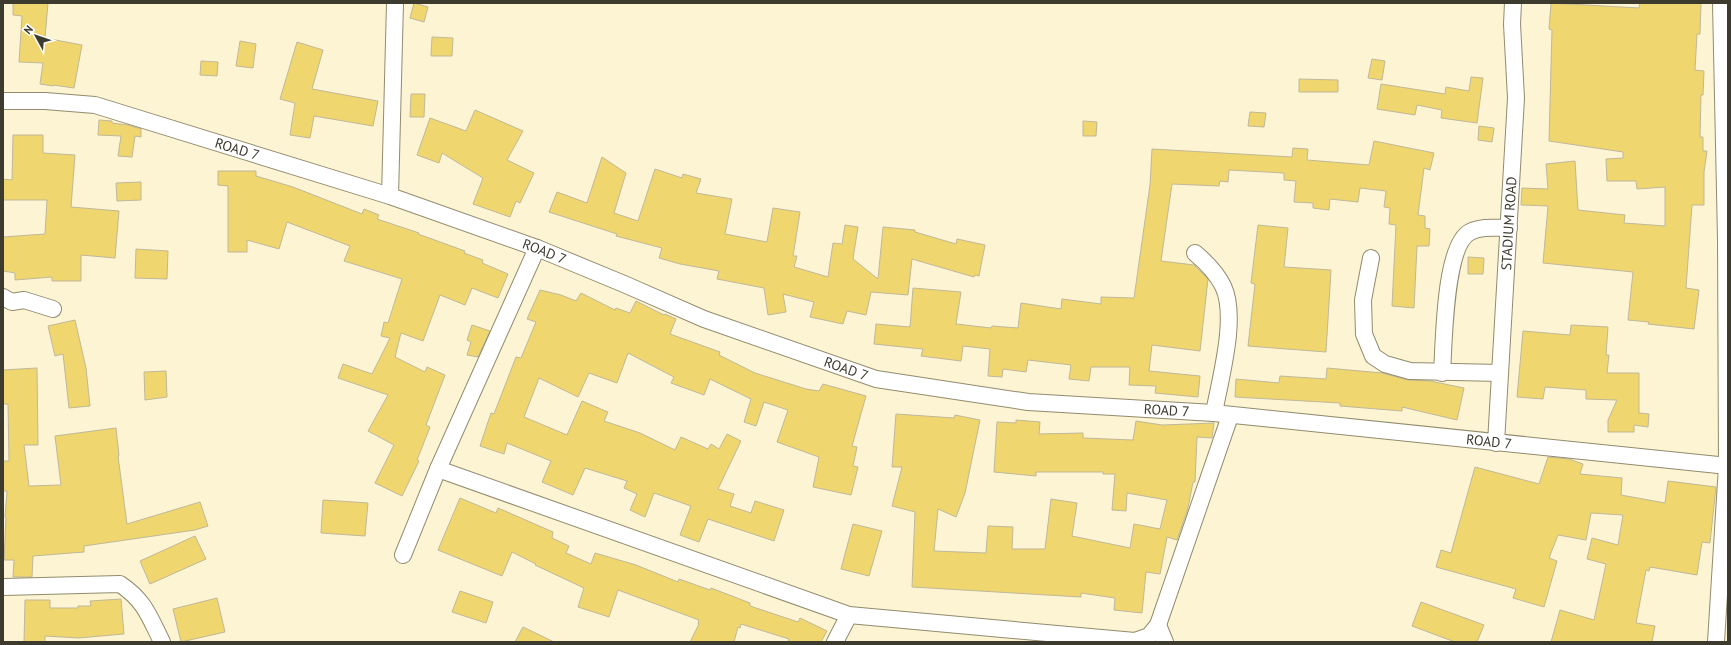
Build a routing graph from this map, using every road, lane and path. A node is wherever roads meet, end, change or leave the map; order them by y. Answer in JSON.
{"nodes":[{"id":1,"x":395,"y":3,"type":"edge"},
{"id":2,"x":1513,"y":3,"type":"edge"},
{"id":3,"x":1721,"y":3,"type":"edge"},
{"id":4,"x":3,"y":101,"type":"edge"},
{"id":5,"x":390,"y":196,"type":"junction"},
{"id":6,"x":1508,"y":228,"type":"junction"},
{"id":7,"x":1727,"y":239,"type":"edge"},
{"id":8,"x":537,"y":248,"type":"junction"},
{"id":9,"x":1195,"y":253,"type":"dead end"},
{"id":10,"x":1371,"y":258,"type":"dead end"},
{"id":11,"x":3,"y":297,"type":"edge"},
{"id":12,"x":53,"y":309,"type":"dead end"},
{"id":13,"x":1442,"y":373,"type":"junction"},
{"id":14,"x":1500,"y":373,"type":"junction"},
{"id":15,"x":1214,"y":413,"type":"junction"},
{"id":16,"x":1230,"y":416,"type":"junction"},
{"id":17,"x":1496,"y":443,"type":"junction"},
{"id":18,"x":1727,"y":466,"type":"edge"},
{"id":19,"x":438,"y":469,"type":"junction"},
{"id":20,"x":403,"y":555,"type":"dead end"},
{"id":21,"x":3,"y":586,"type":"edge"},
{"id":22,"x":849,"y":615,"type":"junction"},
{"id":23,"x":1158,"y":625,"type":"junction"},
{"id":24,"x":162,"y":642,"type":"edge"},
{"id":25,"x":835,"y":642,"type":"edge"},
{"id":26,"x":1165,"y":642,"type":"edge"},
{"id":27,"x":1716,"y":642,"type":"edge"}],
"edges":[{"from":1,"to":5,"type":"street"},
{"from":2,"to":6,"type":"street","name":"STADIUM ROAD"},
{"from":3,"to":7,"type":"street"},
{"from":4,"to":5,"type":"street","name":"ROAD 7"},
{"from":5,"to":8,"type":"street","name":"ROAD 7"},
{"from":6,"to":13,"type":"street"},
{"from":6,"to":14,"type":"street","name":"STADIUM ROAD"},
{"from":7,"to":18,"type":"street"},
{"from":8,"to":15,"type":"street","name":"ROAD 7"},
{"from":8,"to":19,"type":"street"},
{"from":9,"to":15,"type":"street"},
{"from":10,"to":13,"type":"street"},
{"from":11,"to":12,"type":"street"},
{"from":13,"to":14,"type":"street"},
{"from":14,"to":17,"type":"street","name":"STADIUM ROAD"},
{"from":15,"to":16,"type":"street","name":"ROAD 7"},
{"from":16,"to":17,"type":"street","name":"ROAD 7"},
{"from":16,"to":23,"type":"street"},
{"from":17,"to":18,"type":"street","name":"ROAD 7"},
{"from":18,"to":27,"type":"street"},
{"from":19,"to":20,"type":"street"},
{"from":19,"to":22,"type":"street"},
{"from":21,"to":24,"type":"street"},
{"from":22,"to":23,"type":"street"},
{"from":22,"to":25,"type":"street"},
{"from":23,"to":26,"type":"street"}]}
